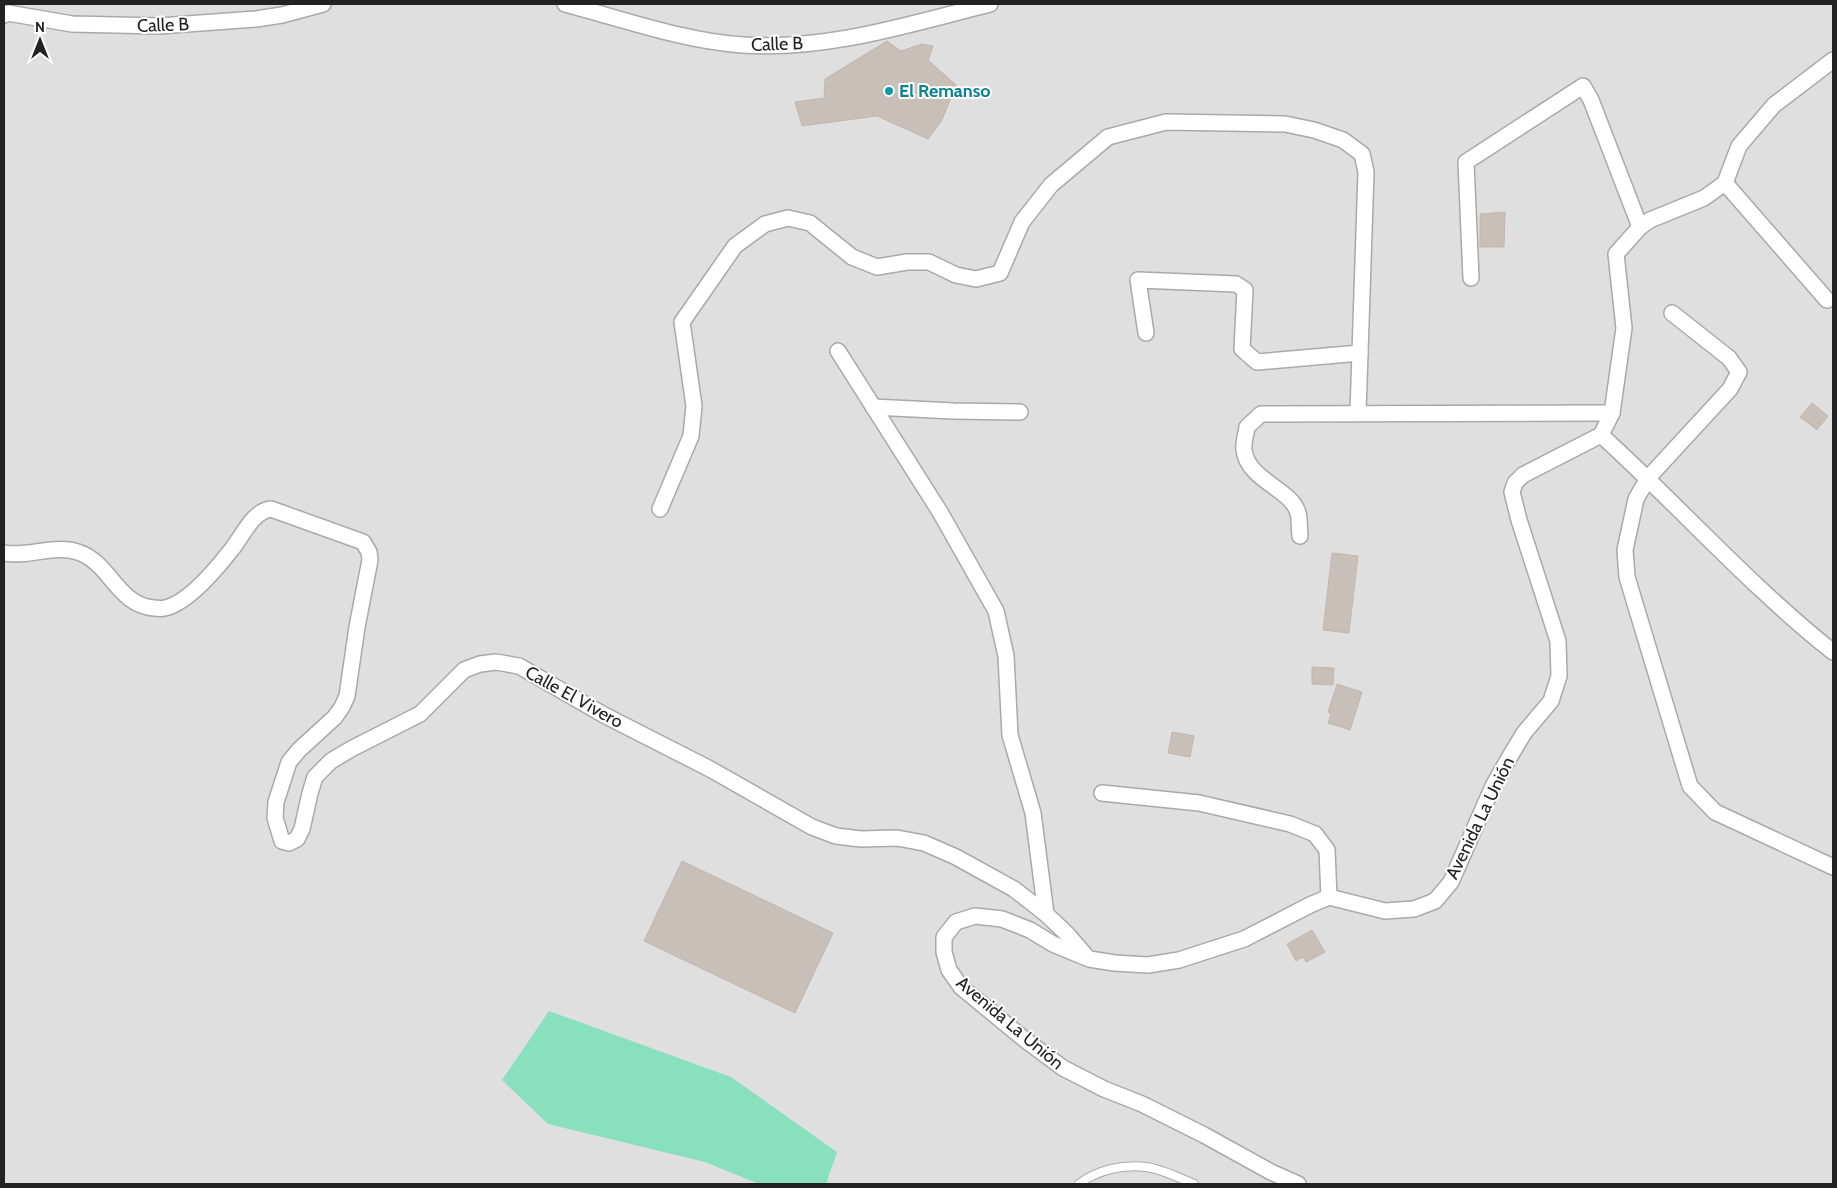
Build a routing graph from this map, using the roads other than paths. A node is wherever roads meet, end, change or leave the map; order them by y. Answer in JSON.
{"nodes":[{"id":1,"x":323,"y":4,"type":"edge"},
{"id":2,"x":565,"y":4,"type":"edge"},
{"id":3,"x":990,"y":4,"type":"edge"},
{"id":4,"x":4,"y":15,"type":"edge"},
{"id":5,"x":1833,"y":60,"type":"edge"},
{"id":6,"x":1725,"y":183,"type":"junction"},
{"id":7,"x":1640,"y":227,"type":"junction"},
{"id":8,"x":1471,"y":278,"type":"dead end"},
{"id":9,"x":1827,"y":300,"type":"dead end"},
{"id":10,"x":1672,"y":313,"type":"dead end"},
{"id":11,"x":1146,"y":332,"type":"dead end"},
{"id":12,"x":838,"y":351,"type":"dead end"},
{"id":13,"x":1360,"y":353,"type":"junction"},
{"id":14,"x":873,"y":407,"type":"junction"},
{"id":15,"x":1020,"y":412,"type":"dead end"},
{"id":16,"x":1358,"y":412,"type":"junction"},
{"id":17,"x":1612,"y":413,"type":"junction"},
{"id":18,"x":1601,"y":434,"type":"junction"},
{"id":19,"x":1648,"y":478,"type":"junction"},
{"id":20,"x":660,"y":509,"type":"dead end"},
{"id":21,"x":1300,"y":536,"type":"dead end"},
{"id":22,"x":4,"y":554,"type":"edge"},
{"id":23,"x":1833,"y":652,"type":"edge"},
{"id":24,"x":1102,"y":793,"type":"dead end"},
{"id":25,"x":1833,"y":867,"type":"edge"},
{"id":26,"x":1329,"y":898,"type":"junction"},
{"id":27,"x":1046,"y":914,"type":"junction"},
{"id":28,"x":1089,"y":959,"type":"junction"},
{"id":29,"x":1080,"y":1184,"type":"edge"},
{"id":30,"x":1194,"y":1184,"type":"edge"},
{"id":31,"x":1298,"y":1184,"type":"edge"}],
"edges":[{"from":1,"to":4,"type":"street","name":"Calle B"},
{"from":2,"to":3,"type":"street","name":"Calle B"},
{"from":5,"to":6,"type":"street"},
{"from":6,"to":7,"type":"street"},
{"from":6,"to":9,"type":"street"},
{"from":7,"to":8,"type":"street"},
{"from":7,"to":17,"type":"street"},
{"from":10,"to":19,"type":"street"},
{"from":11,"to":13,"type":"street"},
{"from":12,"to":14,"type":"street"},
{"from":13,"to":16,"type":"street"},
{"from":13,"to":20,"type":"street"},
{"from":14,"to":15,"type":"street"},
{"from":14,"to":27,"type":"street"},
{"from":16,"to":17,"type":"street"},
{"from":16,"to":21,"type":"street"},
{"from":17,"to":18,"type":"street"},
{"from":18,"to":19,"type":"street"},
{"from":18,"to":26,"type":"street","name":"Avenida La Unión"},
{"from":19,"to":23,"type":"street"},
{"from":19,"to":25,"type":"street"},
{"from":22,"to":27,"type":"street","name":"Calle El Vivero"},
{"from":24,"to":26,"type":"street"},
{"from":26,"to":28,"type":"street","name":"Avenida La Unión"},
{"from":27,"to":28,"type":"street","name":"Calle El Vivero"},
{"from":28,"to":31,"type":"street","name":"Avenida La Unión"},
{"from":29,"to":30,"type":"lane"}]}
